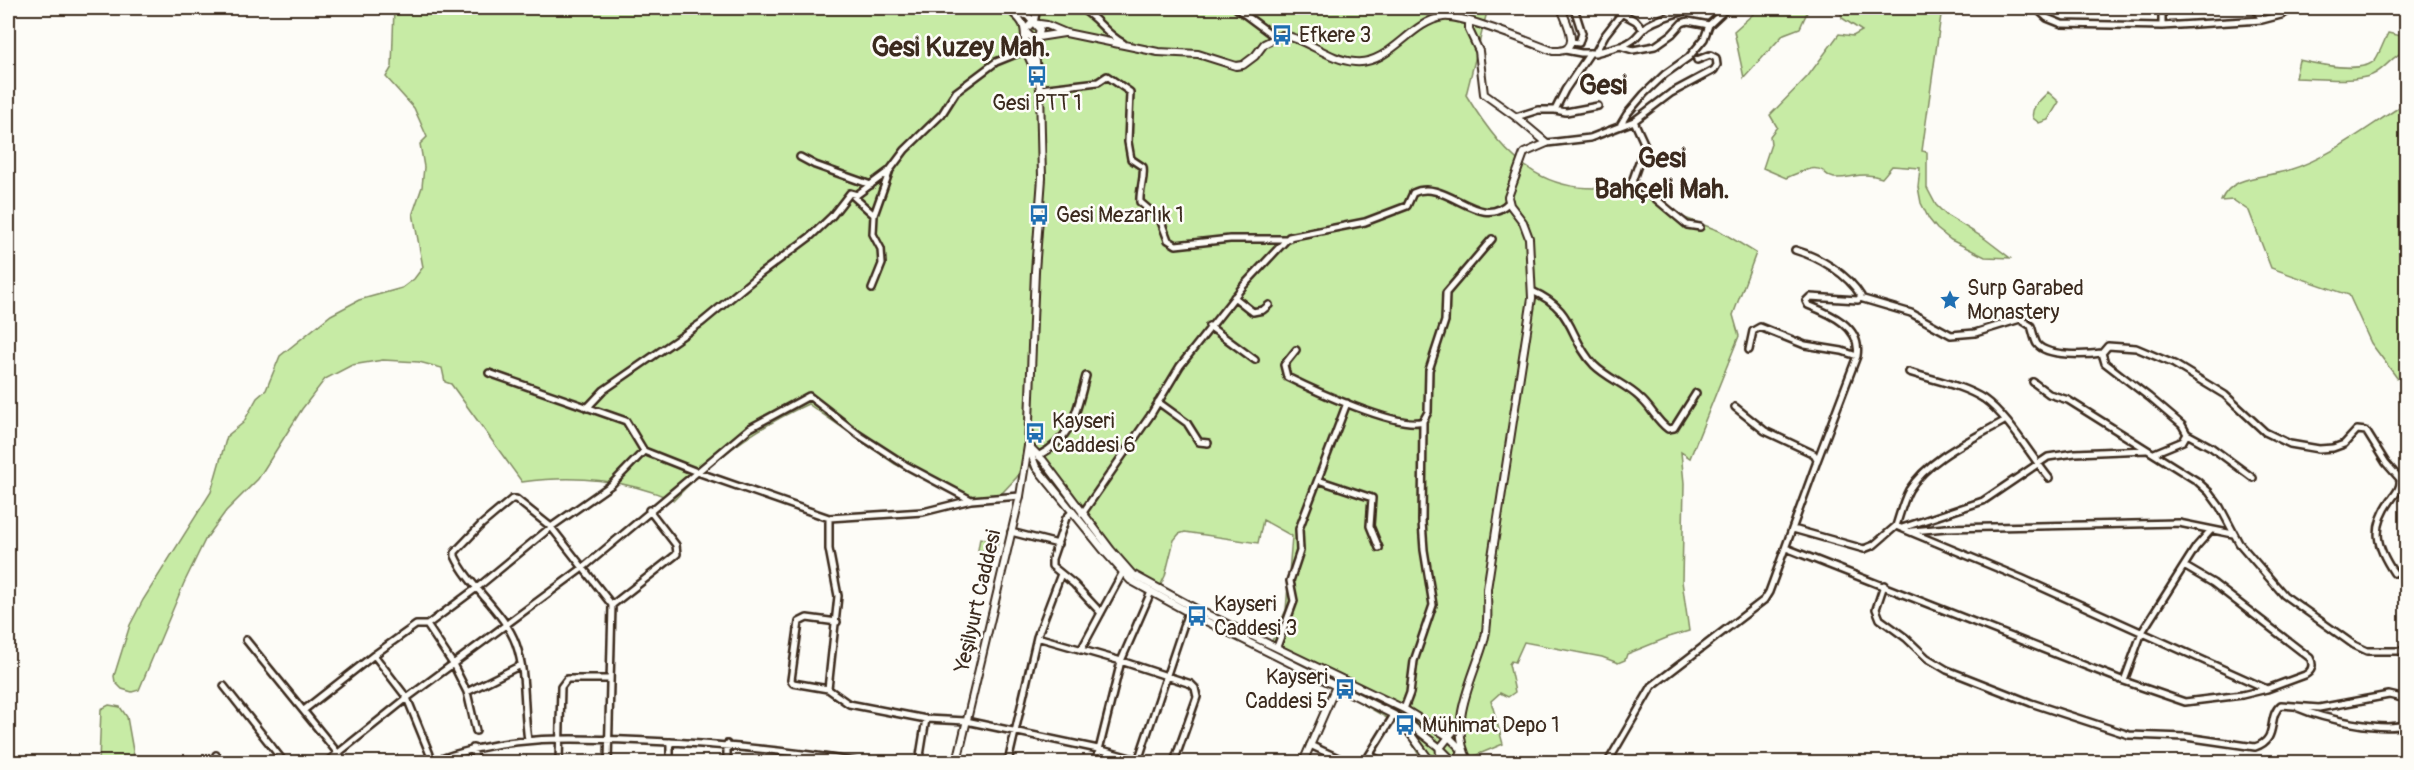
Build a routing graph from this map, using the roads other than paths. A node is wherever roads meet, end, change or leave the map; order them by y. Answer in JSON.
{"nodes":[{"id":1,"x":1037,"y":8,"type":"edge"},
{"id":2,"x":1078,"y":8,"type":"edge"},
{"id":3,"x":1236,"y":8,"type":"edge"},
{"id":4,"x":1561,"y":8,"type":"edge"},
{"id":5,"x":1574,"y":8,"type":"edge"},
{"id":6,"x":1626,"y":8,"type":"edge"},
{"id":7,"x":1695,"y":8,"type":"edge"},
{"id":8,"x":1727,"y":8,"type":"edge"},
{"id":9,"x":2036,"y":8,"type":"edge"},
{"id":10,"x":2162,"y":8,"type":"edge"},
{"id":11,"x":2255,"y":8,"type":"edge"},
{"id":12,"x":2294,"y":8,"type":"edge"},
{"id":13,"x":1007,"y":9,"type":"edge"},
{"id":14,"x":1623,"y":14,"type":"junction"},
{"id":15,"x":1668,"y":15,"type":"junction"},
{"id":16,"x":2262,"y":20,"type":"junction"},
{"id":17,"x":1470,"y":21,"type":"junction"},
{"id":18,"x":1688,"y":21,"type":"junction"},
{"id":19,"x":1034,"y":23,"type":"junction"},
{"id":20,"x":1709,"y":25,"type":"junction"},
{"id":21,"x":2162,"y":26,"type":"junction"},
{"id":22,"x":1643,"y":29,"type":"junction"},
{"id":23,"x":1026,"y":31,"type":"junction"},
{"id":24,"x":1066,"y":33,"type":"junction"},
{"id":25,"x":1036,"y":37,"type":"junction"},
{"id":26,"x":1275,"y":37,"type":"junction"},
{"id":27,"x":1571,"y":42,"type":"junction"},
{"id":28,"x":1620,"y":46,"type":"junction"},
{"id":29,"x":1136,"y":48,"type":"junction"},
{"id":30,"x":1026,"y":50,"type":"junction"},
{"id":31,"x":1565,"y":50,"type":"junction"},
{"id":32,"x":1592,"y":53,"type":"junction"},
{"id":33,"x":1697,"y":60,"type":"dead end"},
{"id":34,"x":1037,"y":76,"type":"junction"},
{"id":35,"x":1040,"y":89,"type":"junction"},
{"id":36,"x":1598,"y":106,"type":"dead end"},
{"id":37,"x":1555,"y":110,"type":"junction"},
{"id":38,"x":1516,"y":117,"type":"junction"},
{"id":39,"x":1634,"y":121,"type":"junction"},
{"id":40,"x":1621,"y":124,"type":"junction"},
{"id":41,"x":1547,"y":143,"type":"junction"},
{"id":42,"x":800,"y":157,"type":"dead end"},
{"id":43,"x":890,"y":170,"type":"junction"},
{"id":44,"x":871,"y":185,"type":"junction"},
{"id":45,"x":857,"y":195,"type":"junction"},
{"id":46,"x":1509,"y":202,"type":"junction"},
{"id":47,"x":874,"y":215,"type":"junction"},
{"id":48,"x":1700,"y":227,"type":"dead end"},
{"id":49,"x":1289,"y":239,"type":"junction"},
{"id":50,"x":1492,"y":239,"type":"dead end"},
{"id":51,"x":1795,"y":250,"type":"dead end"},
{"id":52,"x":872,"y":289,"type":"dead end"},
{"id":53,"x":1532,"y":291,"type":"junction"},
{"id":54,"x":1234,"y":297,"type":"junction"},
{"id":55,"x":1860,"y":298,"type":"junction"},
{"id":56,"x":1269,"y":305,"type":"dead end"},
{"id":57,"x":1209,"y":326,"type":"junction"},
{"id":58,"x":1296,"y":350,"type":"dead end"},
{"id":59,"x":1749,"y":350,"type":"dead end"},
{"id":60,"x":2102,"y":353,"type":"junction"},
{"id":61,"x":1857,"y":356,"type":"junction"},
{"id":62,"x":1255,"y":360,"type":"dead end"},
{"id":63,"x":1909,"y":372,"type":"dead end"},
{"id":64,"x":489,"y":373,"type":"dead end"},
{"id":65,"x":1086,"y":376,"type":"dead end"},
{"id":66,"x":2033,"y":382,"type":"dead end"},
{"id":67,"x":1696,"y":393,"type":"dead end"},
{"id":68,"x":1158,"y":402,"type":"junction"},
{"id":69,"x":1347,"y":403,"type":"junction"},
{"id":70,"x":1735,"y":406,"type":"dead end"},
{"id":71,"x":587,"y":408,"type":"junction"},
{"id":72,"x":1423,"y":421,"type":"junction"},
{"id":73,"x":2004,"y":421,"type":"junction"},
{"id":74,"x":2187,"y":434,"type":"junction"},
{"id":75,"x":1208,"y":443,"type":"dead end"},
{"id":76,"x":1028,"y":446,"type":"junction"},
{"id":77,"x":2146,"y":450,"type":"junction"},
{"id":78,"x":644,"y":451,"type":"junction"},
{"id":79,"x":2154,"y":453,"type":"junction"},
{"id":80,"x":1038,"y":456,"type":"junction"},
{"id":81,"x":1817,"y":461,"type":"junction"},
{"id":82,"x":2037,"y":463,"type":"junction"},
{"id":83,"x":697,"y":472,"type":"junction"},
{"id":84,"x":2049,"y":478,"type":"dead end"},
{"id":85,"x":2253,"y":478,"type":"dead end"},
{"id":86,"x":1318,"y":480,"type":"junction"},
{"id":87,"x":1020,"y":496,"type":"junction"},
{"id":88,"x":971,"y":500,"type":"junction"},
{"id":89,"x":650,"y":510,"type":"junction"},
{"id":90,"x":1072,"y":512,"type":"junction"},
{"id":91,"x":1082,"y":514,"type":"junction"},
{"id":92,"x":830,"y":518,"type":"junction"},
{"id":93,"x":551,"y":527,"type":"junction"},
{"id":94,"x":1899,"y":527,"type":"junction"},
{"id":95,"x":1793,"y":529,"type":"junction"},
{"id":96,"x":2211,"y":530,"type":"junction"},
{"id":97,"x":1910,"y":531,"type":"junction"},
{"id":98,"x":1011,"y":532,"type":"junction"},
{"id":99,"x":2233,"y":534,"type":"junction"},
{"id":100,"x":1058,"y":544,"type":"junction"},
{"id":101,"x":1379,"y":548,"type":"dead end"},
{"id":102,"x":1786,"y":548,"type":"junction"},
{"id":103,"x":2184,"y":566,"type":"junction"},
{"id":104,"x":584,"y":567,"type":"junction"},
{"id":105,"x":1123,"y":572,"type":"junction"},
{"id":106,"x":2394,"y":573,"type":"dead end"},
{"id":107,"x":1061,"y":574,"type":"junction"},
{"id":108,"x":1884,"y":585,"type":"junction"},
{"id":109,"x":478,"y":587,"type":"junction"},
{"id":110,"x":1151,"y":592,"type":"junction"},
{"id":111,"x":612,"y":605,"type":"junction"},
{"id":112,"x":1188,"y":612,"type":"junction"},
{"id":113,"x":1101,"y":613,"type":"junction"},
{"id":114,"x":837,"y":622,"type":"junction"},
{"id":115,"x":427,"y":625,"type":"junction"},
{"id":116,"x":506,"y":625,"type":"junction"},
{"id":117,"x":2142,"y":632,"type":"junction"},
{"id":118,"x":1037,"y":638,"type":"junction"},
{"id":119,"x":246,"y":640,"type":"dead end"},
{"id":120,"x":1276,"y":647,"type":"junction"},
{"id":121,"x":1081,"y":650,"type":"junction"},
{"id":122,"x":2406,"y":651,"type":"edge"},
{"id":123,"x":374,"y":656,"type":"junction"},
{"id":124,"x":1121,"y":661,"type":"junction"},
{"id":125,"x":453,"y":664,"type":"junction"},
{"id":126,"x":521,"y":665,"type":"junction"},
{"id":127,"x":1166,"y":675,"type":"junction"},
{"id":128,"x":609,"y":679,"type":"junction"},
{"id":129,"x":2124,"y":681,"type":"junction"},
{"id":130,"x":1337,"y":684,"type":"junction"},
{"id":131,"x":224,"y":686,"type":"dead end"},
{"id":132,"x":828,"y":689,"type":"junction"},
{"id":133,"x":2267,"y":689,"type":"junction"},
{"id":134,"x":467,"y":692,"type":"junction"},
{"id":135,"x":406,"y":698,"type":"junction"},
{"id":136,"x":2406,"y":699,"type":"edge"},
{"id":137,"x":2288,"y":704,"type":"junction"},
{"id":138,"x":1404,"y":709,"type":"junction"},
{"id":139,"x":304,"y":710,"type":"junction"},
{"id":140,"x":1394,"y":715,"type":"junction"},
{"id":141,"x":926,"y":719,"type":"junction"},
{"id":142,"x":966,"y":721,"type":"junction"},
{"id":143,"x":1460,"y":723,"type":"junction"},
{"id":144,"x":2406,"y":724,"type":"edge"},
{"id":145,"x":476,"y":731,"type":"dead end"},
{"id":146,"x":1013,"y":732,"type":"junction"},
{"id":147,"x":1449,"y":737,"type":"junction"},
{"id":148,"x":560,"y":738,"type":"junction"},
{"id":149,"x":607,"y":739,"type":"junction"},
{"id":150,"x":528,"y":740,"type":"junction"},
{"id":151,"x":670,"y":742,"type":"junction"},
{"id":152,"x":727,"y":744,"type":"junction"},
{"id":153,"x":1310,"y":745,"type":"junction"},
{"id":154,"x":473,"y":748,"type":"junction"},
{"id":155,"x":1440,"y":748,"type":"junction"},
{"id":156,"x":1098,"y":749,"type":"junction"},
{"id":157,"x":1462,"y":750,"type":"junction"},
{"id":158,"x":339,"y":753,"type":"junction"},
{"id":159,"x":216,"y":755,"type":"dead end"},
{"id":160,"x":1370,"y":755,"type":"junction"},
{"id":161,"x":823,"y":760,"type":"edge"},
{"id":162,"x":1138,"y":761,"type":"edge"},
{"id":163,"x":222,"y":762,"type":"edge"},
{"id":164,"x":284,"y":762,"type":"edge"},
{"id":165,"x":327,"y":762,"type":"edge"},
{"id":166,"x":345,"y":762,"type":"edge"},
{"id":167,"x":432,"y":762,"type":"edge"},
{"id":168,"x":476,"y":762,"type":"edge"},
{"id":169,"x":559,"y":762,"type":"edge"},
{"id":170,"x":608,"y":762,"type":"edge"},
{"id":171,"x":670,"y":762,"type":"edge"},
{"id":172,"x":727,"y":762,"type":"edge"},
{"id":173,"x":855,"y":762,"type":"edge"},
{"id":174,"x":919,"y":762,"type":"edge"},
{"id":175,"x":957,"y":762,"type":"edge"},
{"id":176,"x":1008,"y":762,"type":"edge"},
{"id":177,"x":1096,"y":762,"type":"edge"},
{"id":178,"x":1145,"y":762,"type":"edge"},
{"id":179,"x":1174,"y":762,"type":"edge"},
{"id":180,"x":1303,"y":762,"type":"edge"},
{"id":181,"x":1347,"y":762,"type":"edge"},
{"id":182,"x":1365,"y":762,"type":"edge"},
{"id":183,"x":1382,"y":762,"type":"edge"},
{"id":184,"x":1431,"y":762,"type":"edge"},
{"id":185,"x":1441,"y":762,"type":"edge"},
{"id":186,"x":1456,"y":762,"type":"edge"},
{"id":187,"x":1469,"y":762,"type":"edge"},
{"id":188,"x":1608,"y":762,"type":"edge"}],
"edges":[{"from":1,"to":19,"type":"street"},
{"from":2,"to":29,"type":"street"},
{"from":3,"to":26,"type":"street"},
{"from":4,"to":27,"type":"street"},
{"from":5,"to":27,"type":"street"},
{"from":6,"to":14,"type":"street"},
{"from":7,"to":15,"type":"street"},
{"from":8,"to":20,"type":"street"},
{"from":9,"to":21,"type":"street"},
{"from":10,"to":21,"type":"street"},
{"from":11,"to":16,"type":"street"},
{"from":12,"to":16,"type":"street"},
{"from":13,"to":19,"type":"street"},
{"from":13,"to":23,"type":"street"},
{"from":14,"to":22,"type":"street"},
{"from":14,"to":32,"type":"street"},
{"from":15,"to":18,"type":"street"},
{"from":15,"to":22,"type":"street"},
{"from":16,"to":21,"type":"street"},
{"from":17,"to":26,"type":"street"},
{"from":17,"to":31,"type":"street"},
{"from":17,"to":38,"type":"street"},
{"from":18,"to":20,"type":"street"},
{"from":18,"to":28,"type":"street"},
{"from":19,"to":23,"type":"street"},
{"from":19,"to":24,"type":"street"},
{"from":19,"to":25,"type":"street"},
{"from":20,"to":40,"type":"street"},
{"from":22,"to":28,"type":"street"},
{"from":23,"to":25,"type":"street"},
{"from":23,"to":30,"type":"street"},
{"from":24,"to":25,"type":"street"},
{"from":24,"to":29,"type":"street"},
{"from":25,"to":34,"type":"street"},
{"from":26,"to":29,"type":"street"},
{"from":27,"to":31,"type":"street"},
{"from":28,"to":32,"type":"street"},
{"from":30,"to":34,"type":"street"},
{"from":30,"to":43,"type":"street"},
{"from":31,"to":32,"type":"street"},
{"from":32,"to":37,"type":"street"},
{"from":33,"to":39,"type":"street"},
{"from":34,"to":35,"type":"street","name":"Yeşilyurt Caddesi"},
{"from":35,"to":49,"type":"street"},
{"from":35,"to":76,"type":"street","name":"Yeşilyurt Caddesi"},
{"from":36,"to":37,"type":"street"},
{"from":37,"to":38,"type":"street"},
{"from":38,"to":41,"type":"street"},
{"from":39,"to":40,"type":"street"},
{"from":39,"to":48,"type":"street"},
{"from":40,"to":41,"type":"street"},
{"from":41,"to":46,"type":"street"},
{"from":42,"to":44,"type":"street"},
{"from":43,"to":44,"type":"street"},
{"from":43,"to":47,"type":"street"},
{"from":44,"to":45,"type":"street"},
{"from":45,"to":47,"type":"street"},
{"from":45,"to":71,"type":"street"},
{"from":46,"to":49,"type":"street"},
{"from":46,"to":53,"type":"street"},
{"from":47,"to":52,"type":"street"},
{"from":49,"to":54,"type":"street"},
{"from":50,"to":72,"type":"street"},
{"from":51,"to":55,"type":"street"},
{"from":53,"to":67,"type":"street"},
{"from":53,"to":143,"type":"street"},
{"from":54,"to":56,"type":"street"},
{"from":54,"to":57,"type":"street"},
{"from":55,"to":60,"type":"street"},
{"from":55,"to":61,"type":"street"},
{"from":57,"to":62,"type":"street"},
{"from":57,"to":68,"type":"street"},
{"from":58,"to":69,"type":"street"},
{"from":59,"to":61,"type":"street"},
{"from":60,"to":74,"type":"street"},
{"from":60,"to":106,"type":"street"},
{"from":61,"to":81,"type":"street"},
{"from":63,"to":73,"type":"street"},
{"from":64,"to":71,"type":"street"},
{"from":65,"to":80,"type":"street"},
{"from":66,"to":77,"type":"street"},
{"from":68,"to":75,"type":"street"},
{"from":68,"to":91,"type":"street"},
{"from":69,"to":72,"type":"street"},
{"from":69,"to":86,"type":"street"},
{"from":70,"to":81,"type":"street"},
{"from":71,"to":78,"type":"street"},
{"from":72,"to":138,"type":"street"},
{"from":73,"to":82,"type":"street"},
{"from":73,"to":94,"type":"street"},
{"from":74,"to":79,"type":"street"},
{"from":74,"to":85,"type":"street"},
{"from":76,"to":80,"type":"street"},
{"from":76,"to":87,"type":"street","name":"Yeşilyurt Caddesi"},
{"from":76,"to":90,"type":"street"},
{"from":77,"to":79,"type":"street"},
{"from":77,"to":82,"type":"street"},
{"from":78,"to":83,"type":"street"},
{"from":78,"to":93,"type":"street"},
{"from":79,"to":99,"type":"street"},
{"from":80,"to":91,"type":"street"},
{"from":81,"to":95,"type":"street"},
{"from":82,"to":84,"type":"street"},
{"from":82,"to":94,"type":"street"},
{"from":83,"to":88,"type":"street"},
{"from":83,"to":89,"type":"street"},
{"from":83,"to":92,"type":"street"},
{"from":86,"to":101,"type":"street"},
{"from":86,"to":120,"type":"street"},
{"from":87,"to":88,"type":"street"},
{"from":87,"to":98,"type":"street","name":"Yeşilyurt Caddesi"},
{"from":88,"to":92,"type":"street"},
{"from":89,"to":104,"type":"street"},
{"from":89,"to":111,"type":"street"},
{"from":90,"to":100,"type":"street"},
{"from":90,"to":105,"type":"street"},
{"from":91,"to":120,"type":"street"},
{"from":92,"to":114,"type":"street"},
{"from":93,"to":104,"type":"street"},
{"from":93,"to":109,"type":"street"},
{"from":93,"to":109,"type":"street"},
{"from":94,"to":95,"type":"street"},
{"from":94,"to":97,"type":"street"},
{"from":95,"to":102,"type":"street"},
{"from":96,"to":97,"type":"street"},
{"from":96,"to":99,"type":"street"},
{"from":96,"to":103,"type":"street"},
{"from":97,"to":117,"type":"street"},
{"from":98,"to":100,"type":"street"},
{"from":98,"to":142,"type":"street","name":"Yeşilyurt Caddesi"},
{"from":99,"to":122,"type":"street"},
{"from":100,"to":107,"type":"street"},
{"from":102,"to":108,"type":"street"},
{"from":102,"to":188,"type":"street"},
{"from":103,"to":117,"type":"street"},
{"from":103,"to":133,"type":"street"},
{"from":104,"to":111,"type":"street"},
{"from":104,"to":116,"type":"street"},
{"from":105,"to":110,"type":"street"},
{"from":105,"to":113,"type":"street"},
{"from":107,"to":113,"type":"street"},
{"from":107,"to":118,"type":"street"},
{"from":108,"to":129,"type":"street"},
{"from":108,"to":137,"type":"street"},
{"from":109,"to":115,"type":"street"},
{"from":109,"to":116,"type":"street"},
{"from":110,"to":112,"type":"street"},
{"from":110,"to":124,"type":"street"},
{"from":111,"to":128,"type":"street"},
{"from":112,"to":127,"type":"street"},
{"from":112,"to":130,"type":"street"},
{"from":113,"to":121,"type":"street"},
{"from":114,"to":132,"type":"street"},
{"from":114,"to":132,"type":"street"},
{"from":115,"to":123,"type":"street"},
{"from":115,"to":125,"type":"street"},
{"from":116,"to":125,"type":"street"},
{"from":116,"to":126,"type":"street"},
{"from":117,"to":129,"type":"street"},
{"from":117,"to":133,"type":"street"},
{"from":118,"to":121,"type":"street"},
{"from":118,"to":146,"type":"street"},
{"from":119,"to":139,"type":"street"},
{"from":120,"to":138,"type":"street"},
{"from":121,"to":124,"type":"street"},
{"from":123,"to":135,"type":"street"},
{"from":123,"to":139,"type":"street"},
{"from":124,"to":127,"type":"street"},
{"from":124,"to":156,"type":"street"},
{"from":125,"to":134,"type":"street"},
{"from":125,"to":135,"type":"street"},
{"from":126,"to":134,"type":"street"},
{"from":126,"to":150,"type":"street"},
{"from":127,"to":162,"type":"street"},
{"from":127,"to":179,"type":"street"},
{"from":128,"to":148,"type":"street"},
{"from":128,"to":149,"type":"street"},
{"from":129,"to":133,"type":"street"},
{"from":130,"to":140,"type":"street"},
{"from":130,"to":153,"type":"street"},
{"from":131,"to":164,"type":"street"},
{"from":132,"to":141,"type":"street"},
{"from":134,"to":145,"type":"street"},
{"from":135,"to":158,"type":"street"},
{"from":135,"to":167,"type":"street"},
{"from":136,"to":137,"type":"street"},
{"from":137,"to":144,"type":"street"},
{"from":138,"to":147,"type":"street"},
{"from":139,"to":158,"type":"street"},
{"from":140,"to":155,"type":"street"},
{"from":140,"to":160,"type":"street"},
{"from":140,"to":184,"type":"street"},
{"from":141,"to":142,"type":"street"},
{"from":141,"to":174,"type":"street"},
{"from":142,"to":146,"type":"street"},
{"from":142,"to":175,"type":"street","name":"Yeşilyurt Caddesi"},
{"from":143,"to":147,"type":"street"},
{"from":143,"to":157,"type":"street"},
{"from":146,"to":156,"type":"street"},
{"from":146,"to":176,"type":"street"},
{"from":147,"to":155,"type":"street"},
{"from":147,"to":157,"type":"street"},
{"from":148,"to":149,"type":"street"},
{"from":148,"to":150,"type":"street"},
{"from":148,"to":169,"type":"street"},
{"from":149,"to":151,"type":"street"},
{"from":149,"to":170,"type":"street"},
{"from":150,"to":154,"type":"street"},
{"from":151,"to":152,"type":"street"},
{"from":151,"to":171,"type":"street"},
{"from":152,"to":161,"type":"street"},
{"from":152,"to":172,"type":"street"},
{"from":153,"to":180,"type":"street"},
{"from":153,"to":181,"type":"street"},
{"from":154,"to":167,"type":"street"},
{"from":154,"to":168,"type":"street"},
{"from":155,"to":185,"type":"main road"},
{"from":155,"to":186,"type":"street"},
{"from":156,"to":162,"type":"street"},
{"from":156,"to":177,"type":"street"},
{"from":157,"to":186,"type":"street"},
{"from":157,"to":187,"type":"street"},
{"from":158,"to":165,"type":"street"},
{"from":158,"to":166,"type":"street"},
{"from":159,"to":163,"type":"street"},
{"from":160,"to":182,"type":"street"},
{"from":160,"to":183,"type":"street"},
{"from":161,"to":173,"type":"street"},
{"from":162,"to":178,"type":"street"}]}
